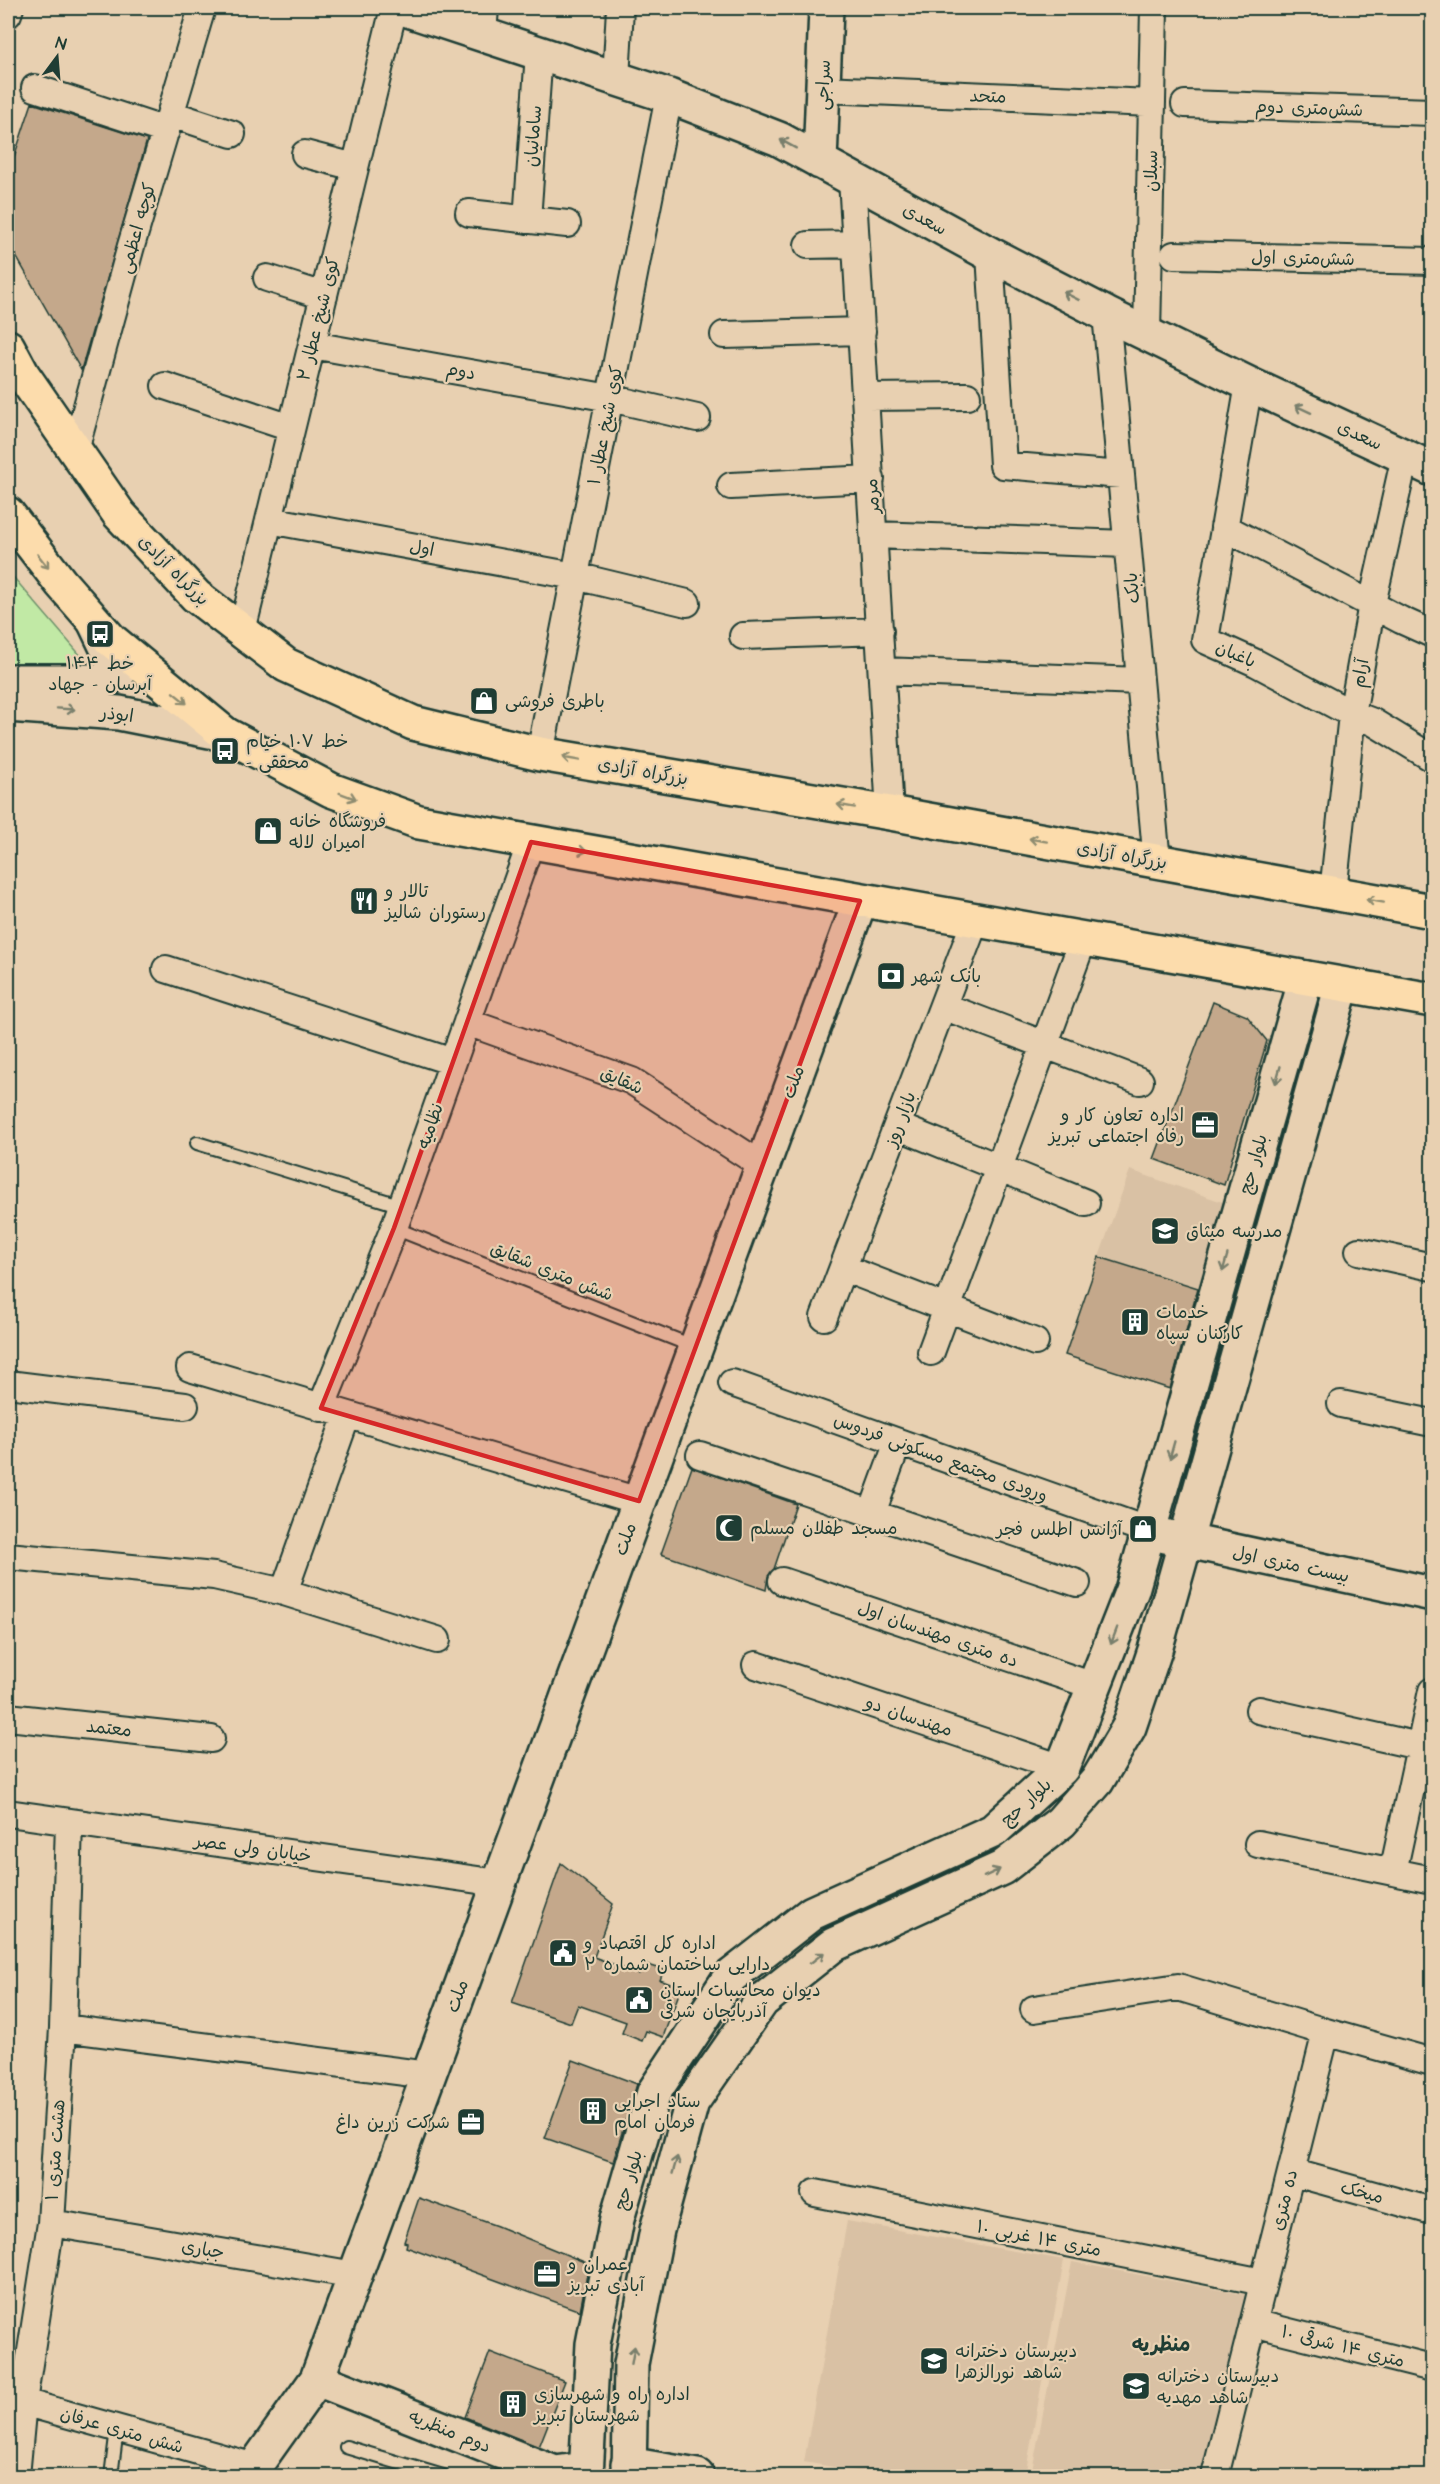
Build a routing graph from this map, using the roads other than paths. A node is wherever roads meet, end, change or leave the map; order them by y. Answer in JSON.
{"nodes":[{"id":1,"x":10,"y":8,"type":"edge"},
{"id":2,"x":202,"y":8,"type":"edge"},
{"id":3,"x":394,"y":8,"type":"edge"},
{"id":4,"x":402,"y":8,"type":"edge"},
{"id":5,"x":620,"y":8,"type":"edge"},
{"id":6,"x":825,"y":8,"type":"edge"},
{"id":7,"x":1154,"y":8,"type":"edge"},
{"id":8,"x":8,"y":14,"type":"edge"},
{"id":9,"x":484,"y":21,"type":"edge"},
{"id":10,"x":539,"y":53,"type":"junction"},
{"id":11,"x":616,"y":78,"type":"junction"},
{"id":12,"x":35,"y":88,"type":"dead end"},
{"id":13,"x":823,"y":89,"type":"junction"},
{"id":14,"x":669,"y":96,"type":"junction"},
{"id":15,"x":1152,"y":103,"type":"junction"},
{"id":16,"x":1185,"y":104,"type":"dead end"},
{"id":17,"x":1432,"y":112,"type":"edge"},
{"id":18,"x":168,"y":122,"type":"junction"},
{"id":19,"x":232,"y":134,"type":"dead end"},
{"id":20,"x":305,"y":154,"type":"dead end"},
{"id":21,"x":820,"y":162,"type":"junction"},
{"id":22,"x":355,"y":167,"type":"junction"},
{"id":23,"x":852,"y":179,"type":"junction"},
{"id":24,"x":469,"y":213,"type":"dead end"},
{"id":25,"x":527,"y":220,"type":"junction"},
{"id":26,"x":567,"y":224,"type":"dead end"},
{"id":27,"x":856,"y":244,"type":"junction"},
{"id":28,"x":808,"y":245,"type":"dead end"},
{"id":29,"x":990,"y":254,"type":"junction"},
{"id":30,"x":1174,"y":255,"type":"dead end"},
{"id":31,"x":1432,"y":261,"type":"edge"},
{"id":32,"x":267,"y":278,"type":"dead end"},
{"id":33,"x":324,"y":296,"type":"junction"},
{"id":34,"x":1106,"y":314,"type":"junction"},
{"id":35,"x":862,"y":331,"type":"junction"},
{"id":36,"x":1147,"y":334,"type":"junction"},
{"id":37,"x":724,"y":335,"type":"dead end"},
{"id":38,"x":312,"y":345,"type":"junction"},
{"id":39,"x":8,"y":347,"type":"edge"},
{"id":40,"x":1249,"y":384,"type":"junction"},
{"id":41,"x":165,"y":386,"type":"dead end"},
{"id":42,"x":967,"y":396,"type":"dead end"},
{"id":43,"x":866,"y":397,"type":"junction"},
{"id":44,"x":610,"y":398,"type":"junction"},
{"id":45,"x":697,"y":418,"type":"dead end"},
{"id":46,"x":291,"y":428,"type":"junction"},
{"id":47,"x":75,"y":450,"type":"junction"},
{"id":48,"x":1419,"y":462,"type":"edge"},
{"id":49,"x":1121,"y":475,"type":"junction"},
{"id":50,"x":870,"y":479,"type":"junction"},
{"id":51,"x":731,"y":486,"type":"dead end"},
{"id":52,"x":8,"y":514,"type":"edge"},
{"id":53,"x":268,"y":520,"type":"junction"},
{"id":54,"x":1224,"y":527,"type":"junction"},
{"id":55,"x":874,"y":535,"type":"junction"},
{"id":56,"x":1127,"y":544,"type":"junction"},
{"id":57,"x":575,"y":576,"type":"junction"},
{"id":58,"x":687,"y":603,"type":"dead end"},
{"id":59,"x":1372,"y":604,"type":"junction"},
{"id":60,"x":94,"y":622,"type":"junction"},
{"id":61,"x":242,"y":631,"type":"junction"},
{"id":62,"x":880,"y":632,"type":"junction"},
{"id":63,"x":1432,"y":634,"type":"edge"},
{"id":64,"x":743,"y":636,"type":"dead end"},
{"id":65,"x":882,"y":671,"type":"junction"},
{"id":66,"x":8,"y":681,"type":"edge"},
{"id":67,"x":1140,"y":681,"type":"junction"},
{"id":68,"x":8,"y":705,"type":"edge"},
{"id":69,"x":1352,"y":714,"type":"junction"},
{"id":70,"x":225,"y":734,"type":"junction"},
{"id":71,"x":540,"y":754,"type":"junction"},
{"id":72,"x":1432,"y":758,"type":"edge"},
{"id":73,"x":890,"y":813,"type":"junction"},
{"id":74,"x":531,"y":842,"type":"junction"},
{"id":75,"x":1157,"y":862,"type":"junction"},
{"id":76,"x":1333,"y":893,"type":"junction"},
{"id":77,"x":860,"y":901,"type":"junction"},
{"id":78,"x":1432,"y":911,"type":"edge"},
{"id":79,"x":975,"y":921,"type":"junction"},
{"id":80,"x":1083,"y":940,"type":"junction"},
{"id":81,"x":165,"y":969,"type":"dead end"},
{"id":82,"x":1305,"y":978,"type":"junction"},
{"id":83,"x":1342,"y":985,"type":"junction"},
{"id":84,"x":1432,"y":1000,"type":"edge"},
{"id":85,"x":943,"y":1006,"type":"junction"},
{"id":86,"x":467,"y":1022,"type":"junction"},
{"id":87,"x":1291,"y":1029,"type":"junction"},
{"id":88,"x":1328,"y":1036,"type":"junction"},
{"id":89,"x":1045,"y":1045,"type":"junction"},
{"id":90,"x":453,"y":1062,"type":"junction"},
{"id":91,"x":1140,"y":1081,"type":"dead end"},
{"id":92,"x":897,"y":1126,"type":"junction"},
{"id":93,"x":197,"y":1143,"type":"dead end"},
{"id":94,"x":763,"y":1166,"type":"junction"},
{"id":95,"x":999,"y":1167,"type":"junction"},
{"id":96,"x":1086,"y":1203,"type":"dead end"},
{"id":97,"x":398,"y":1217,"type":"junction"},
{"id":98,"x":1359,"y":1251,"type":"dead end"},
{"id":99,"x":1432,"y":1267,"type":"edge"},
{"id":100,"x":843,"y":1268,"type":"junction"},
{"id":101,"x":947,"y":1308,"type":"junction"},
{"id":102,"x":824,"y":1317,"type":"dead end"},
{"id":103,"x":1035,"y":1342,"type":"dead end"},
{"id":104,"x":696,"y":1347,"type":"junction"},
{"id":105,"x":931,"y":1352,"type":"dead end"},
{"id":106,"x":190,"y":1368,"type":"dead end"},
{"id":107,"x":732,"y":1383,"type":"dead end"},
{"id":108,"x":8,"y":1384,"type":"edge"},
{"id":109,"x":1341,"y":1404,"type":"dead end"},
{"id":110,"x":185,"y":1406,"type":"dead end"},
{"id":111,"x":321,"y":1408,"type":"junction"},
{"id":112,"x":347,"y":1415,"type":"junction"},
{"id":113,"x":1432,"y":1423,"type":"edge"},
{"id":114,"x":898,"y":1442,"type":"junction"},
{"id":115,"x":700,"y":1455,"type":"dead end"},
{"id":116,"x":639,"y":1501,"type":"junction"},
{"id":117,"x":872,"y":1513,"type":"junction"},
{"id":118,"x":1149,"y":1531,"type":"junction"},
{"id":119,"x":1186,"y":1542,"type":"junction"},
{"id":120,"x":8,"y":1556,"type":"edge"},
{"id":121,"x":782,"y":1581,"type":"dead end"},
{"id":122,"x":1077,"y":1583,"type":"dead end"},
{"id":123,"x":284,"y":1593,"type":"junction"},
{"id":124,"x":1432,"y":1594,"type":"edge"},
{"id":125,"x":437,"y":1640,"type":"dead end"},
{"id":126,"x":756,"y":1665,"type":"dead end"},
{"id":127,"x":1094,"y":1686,"type":"junction"},
{"id":128,"x":1432,"y":1691,"type":"edge"},
{"id":129,"x":1259,"y":1710,"type":"dead end"},
{"id":130,"x":8,"y":1717,"type":"edge"},
{"id":131,"x":210,"y":1739,"type":"dead end"},
{"id":132,"x":1426,"y":1747,"type":"edge"},
{"id":133,"x":1062,"y":1768,"type":"junction"},
{"id":134,"x":8,"y":1812,"type":"edge"},
{"id":135,"x":69,"y":1821,"type":"junction"},
{"id":136,"x":1258,"y":1845,"type":"dead end"},
{"id":137,"x":1393,"y":1872,"type":"junction"},
{"id":138,"x":1432,"y":1880,"type":"edge"},
{"id":139,"x":498,"y":1883,"type":"junction"},
{"id":140,"x":1034,"y":2009,"type":"dead end"},
{"id":141,"x":63,"y":2028,"type":"junction"},
{"id":142,"x":1326,"y":2032,"type":"junction"},
{"id":143,"x":682,"y":2049,"type":"junction"},
{"id":144,"x":1432,"y":2062,"type":"edge"},
{"id":145,"x":714,"y":2071,"type":"junction"},
{"id":146,"x":428,"y":2075,"type":"junction"},
{"id":147,"x":1291,"y":2172,"type":"junction"},
{"id":148,"x":815,"y":2193,"type":"dead end"},
{"id":149,"x":1432,"y":2211,"type":"edge"},
{"id":150,"x":51,"y":2223,"type":"junction"},
{"id":151,"x":355,"y":2275,"type":"junction"},
{"id":152,"x":1263,"y":2282,"type":"junction"},
{"id":153,"x":1253,"y":2323,"type":"junction"},
{"id":154,"x":1432,"y":2368,"type":"edge"},
{"id":155,"x":317,"y":2379,"type":"junction"},
{"id":156,"x":23,"y":2402,"type":"junction"},
{"id":157,"x":117,"y":2429,"type":"junction"},
{"id":158,"x":346,"y":2446,"type":"dead end"},
{"id":159,"x":628,"y":2470,"type":"edge"},
{"id":160,"x":252,"y":2472,"type":"edge"},
{"id":161,"x":585,"y":2473,"type":"edge"},
{"id":162,"x":16,"y":2476,"type":"edge"},
{"id":163,"x":111,"y":2476,"type":"edge"},
{"id":164,"x":443,"y":2476,"type":"edge"},
{"id":165,"x":697,"y":2476,"type":"edge"},
{"id":166,"x":1215,"y":2476,"type":"edge"}],
"edges":[{"from":1,"to":8,"type":"street"},
{"from":2,"to":18,"type":"street","name":"کوچه اعظمی"},
{"from":3,"to":22,"type":"street","name":"کوی شیخ عطار ۲"},
{"from":4,"to":9,"type":"main road","name":"سعدی"},
{"from":5,"to":11,"type":"street"},
{"from":6,"to":13,"type":"main road","name":"سراجی"},
{"from":7,"to":15,"type":"street","name":"سبلان"},
{"from":9,"to":10,"type":"main road","name":"سعدی"},
{"from":10,"to":11,"type":"main road","name":"سعدی"},
{"from":10,"to":25,"type":"street","name":"سامانیان"},
{"from":11,"to":14,"type":"main road","name":"سعدی"},
{"from":12,"to":18,"type":"street"},
{"from":13,"to":15,"type":"street","name":"متحد"},
{"from":13,"to":21,"type":"main road","name":"سراجی"},
{"from":21,"to":14,"type":"main road","name":"سعدی","one_way":true},
{"from":14,"to":44,"type":"street","name":"کوی شیخ عطار ۱"},
{"from":15,"to":36,"type":"street","name":"سبلان"},
{"from":16,"to":17,"type":"street","name":"شش‌متری دوم"},
{"from":18,"to":19,"type":"street"},
{"from":18,"to":47,"type":"street","name":"کوچه اعظمی"},
{"from":20,"to":22,"type":"street"},
{"from":21,"to":23,"type":"main road","name":"سعدی"},
{"from":22,"to":33,"type":"street","name":"کوی شیخ عطار ۲"},
{"from":23,"to":27,"type":"street","name":"مرمر"},
{"from":23,"to":29,"type":"main road","name":"سعدی"},
{"from":24,"to":25,"type":"street"},
{"from":25,"to":26,"type":"street"},
{"from":27,"to":28,"type":"street"},
{"from":27,"to":35,"type":"street","name":"مرمر"},
{"from":34,"to":29,"type":"main road","name":"سعدی","one_way":true},
{"from":29,"to":49,"type":"street"},
{"from":30,"to":31,"type":"street","name":"شش‌متری اول"},
{"from":32,"to":33,"type":"street"},
{"from":33,"to":38,"type":"street","name":"کوی شیخ عطار ۲"},
{"from":34,"to":36,"type":"main road","name":"سعدی"},
{"from":34,"to":49,"type":"street","name":"بابک"},
{"from":35,"to":37,"type":"street"},
{"from":35,"to":43,"type":"street","name":"مرمر"},
{"from":36,"to":40,"type":"main road","name":"سعدی"},
{"from":38,"to":44,"type":"street","name":"دوم"},
{"from":38,"to":46,"type":"street","name":"کوی شیخ عطار ۲"},
{"from":39,"to":47,"type":"highway","name":"بزرگراه آزادی"},
{"from":48,"to":40,"type":"main road","name":"سعدی","one_way":true},
{"from":40,"to":54,"type":"street","name":"باغبان"},
{"from":41,"to":46,"type":"street"},
{"from":42,"to":43,"type":"street"},
{"from":43,"to":50,"type":"street","name":"مرمر"},
{"from":44,"to":45,"type":"street","name":"دوم"},
{"from":44,"to":57,"type":"street","name":"کوی شیخ عطار ۱"},
{"from":46,"to":53,"type":"street","name":"کوی شیخ عطار ۲"},
{"from":47,"to":61,"type":"highway","name":"بزرگراه آزادی"},
{"from":48,"to":59,"type":"street","name":"آرام"},
{"from":49,"to":56,"type":"street","name":"بابک"},
{"from":50,"to":51,"type":"street"},
{"from":50,"to":55,"type":"street","name":"مرمر"},
{"from":52,"to":60,"type":"highway","one_way":true},
{"from":53,"to":57,"type":"street","name":"اول"},
{"from":53,"to":61,"type":"street","name":"کوی شیخ عطار ۲"},
{"from":54,"to":59,"type":"street"},
{"from":54,"to":69,"type":"street","name":"باغبان"},
{"from":55,"to":56,"type":"street"},
{"from":55,"to":62,"type":"street","name":"مرمر"},
{"from":56,"to":67,"type":"street","name":"بابک"},
{"from":57,"to":58,"type":"street","name":"اول"},
{"from":57,"to":71,"type":"street","name":"کوی شیخ عطار ۱"},
{"from":59,"to":63,"type":"street"},
{"from":59,"to":69,"type":"street","name":"آرام"},
{"from":60,"to":66,"type":"main road","name":"ابوذر"},
{"from":60,"to":70,"type":"highway","one_way":true},
{"from":61,"to":71,"type":"highway","name":"بزرگراه آزادی"},
{"from":62,"to":64,"type":"street"},
{"from":62,"to":65,"type":"street","name":"مرمر"},
{"from":65,"to":67,"type":"street"},
{"from":65,"to":73,"type":"street","name":"مرمر"},
{"from":67,"to":75,"type":"street","name":"بابک"},
{"from":68,"to":70,"type":"main road","name":"ابوذر","one_way":true},
{"from":69,"to":72,"type":"street","name":"باغبان"},
{"from":69,"to":76,"type":"street","name":"آرام"},
{"from":70,"to":74,"type":"highway","one_way":true},
{"from":73,"to":71,"type":"highway","name":"بزرگراه آزادی","one_way":true},
{"from":75,"to":73,"type":"highway","name":"بزرگراه آزادی","one_way":true},
{"from":74,"to":77,"type":"highway","one_way":true},
{"from":74,"to":86,"type":"street","name":"نظامیه"},
{"from":75,"to":76,"type":"highway","name":"بزرگراه آزادی"},
{"from":78,"to":76,"type":"highway","name":"بزرگراه آزادی","one_way":true},
{"from":77,"to":79,"type":"highway"},
{"from":77,"to":94,"type":"main road","name":"ملت"},
{"from":79,"to":80,"type":"highway"},
{"from":79,"to":85,"type":"street","name":"بازار روز"},
{"from":80,"to":82,"type":"highway"},
{"from":80,"to":89,"type":"street"},
{"from":81,"to":90,"type":"street"},
{"from":82,"to":83,"type":"highway"},
{"from":82,"to":87,"type":"main road","name":"بلوار حج"},
{"from":83,"to":84,"type":"highway"},
{"from":83,"to":88,"type":"main road","name":"بلوار حج"},
{"from":85,"to":89,"type":"street"},
{"from":85,"to":92,"type":"street","name":"بازار روز"},
{"from":86,"to":90,"type":"street","name":"نظامیه"},
{"from":86,"to":94,"type":"street","name":"شقایق"},
{"from":87,"to":88,"type":"main road"},
{"from":87,"to":118,"type":"main road","name":"بلوار حج","one_way":true},
{"from":88,"to":119,"type":"main road","name":"بلوار حج"},
{"from":89,"to":91,"type":"street"},
{"from":89,"to":95,"type":"street"},
{"from":90,"to":97,"type":"street","name":"نظامیه"},
{"from":92,"to":95,"type":"street"},
{"from":92,"to":100,"type":"street","name":"بازار روز"},
{"from":93,"to":97,"type":"lane","name":"شش متری شقایق"},
{"from":94,"to":104,"type":"main road","name":"ملت"},
{"from":95,"to":96,"type":"street"},
{"from":95,"to":101,"type":"street"},
{"from":97,"to":104,"type":"lane","name":"شش متری شقایق"},
{"from":97,"to":111,"type":"street","name":"نظامیه"},
{"from":98,"to":99,"type":"street"},
{"from":100,"to":101,"type":"street"},
{"from":100,"to":102,"type":"street","name":"بازار روز"},
{"from":101,"to":103,"type":"street"},
{"from":101,"to":105,"type":"street"},
{"from":104,"to":116,"type":"main road","name":"ملت"},
{"from":106,"to":111,"type":"street","name":"ملت"},
{"from":107,"to":114,"type":"street","name":"ورودی مجتمع مسکونی فردوس"},
{"from":108,"to":110,"type":"street"},
{"from":109,"to":113,"type":"street"},
{"from":111,"to":112,"type":"street","name":"ملت"},
{"from":112,"to":116,"type":"street","name":"ملت"},
{"from":112,"to":123,"type":"street"},
{"from":114,"to":117,"type":"street"},
{"from":114,"to":118,"type":"street","name":"ورودی مجتمع مسکونی فردوس"},
{"from":115,"to":117,"type":"street"},
{"from":116,"to":139,"type":"main road","name":"ملت"},
{"from":117,"to":122,"type":"street"},
{"from":118,"to":119,"type":"main road","name":"بیست متری اول"},
{"from":118,"to":127,"type":"main road","name":"بلوار حج","one_way":true},
{"from":119,"to":124,"type":"main road","name":"بیست متری اول"},
{"from":145,"to":119,"type":"main road","name":"بلوار حج","one_way":true},
{"from":120,"to":123,"type":"street"},
{"from":121,"to":127,"type":"street","name":"ده متری مهندسان اول"},
{"from":123,"to":125,"type":"street"},
{"from":126,"to":133,"type":"street","name":"مهندسان دو"},
{"from":127,"to":133,"type":"main road","name":"بلوار حج"},
{"from":128,"to":132,"type":"street"},
{"from":129,"to":132,"type":"street"},
{"from":130,"to":131,"type":"street","name":"معتمد"},
{"from":132,"to":137,"type":"street"},
{"from":133,"to":143,"type":"main road","name":"بلوار حج"},
{"from":134,"to":135,"type":"street","name":"خیابان ولی عصر"},
{"from":135,"to":139,"type":"street","name":"خیابان ولی عصر"},
{"from":135,"to":141,"type":"street","name":"هشت متری ۱"},
{"from":136,"to":137,"type":"street"},
{"from":137,"to":138,"type":"street"},
{"from":139,"to":146,"type":"main road","name":"ملت"},
{"from":140,"to":142,"type":"street"},
{"from":141,"to":146,"type":"street"},
{"from":141,"to":150,"type":"street","name":"هشت متری ۱"},
{"from":142,"to":144,"type":"street"},
{"from":142,"to":147,"type":"street","name":"ده متری"},
{"from":143,"to":145,"type":"main road"},
{"from":143,"to":161,"type":"main road","name":"بلوار حج"},
{"from":159,"to":145,"type":"main road","name":"بلوار حج","one_way":true},
{"from":146,"to":151,"type":"main road","name":"ملت"},
{"from":147,"to":149,"type":"street","name":"میخک"},
{"from":147,"to":152,"type":"street","name":"ده متری"},
{"from":148,"to":152,"type":"street","name":"۱۰ متری ۱۴ غربی"},
{"from":150,"to":151,"type":"street","name":"جباری"},
{"from":150,"to":156,"type":"street","name":"هشت متری ۱"},
{"from":151,"to":155,"type":"main road","name":"ملت"},
{"from":152,"to":153,"type":"street","name":"ده متری"},
{"from":153,"to":154,"type":"street","name":"۱۰ متری ۱۴ شرقی"},
{"from":153,"to":166,"type":"street","name":"ده متری"},
{"from":155,"to":160,"type":"main road","name":"ملت"},
{"from":155,"to":161,"type":"main road","name":"دوم منظریه"},
{"from":156,"to":157,"type":"street","name":"شش متری عرفان"},
{"from":156,"to":162,"type":"street","name":"هشت متری ۱"},
{"from":157,"to":160,"type":"street","name":"شش متری عرفان"},
{"from":157,"to":163,"type":"lane"},
{"from":158,"to":164,"type":"lane"},
{"from":159,"to":165,"type":"main road"}]}
